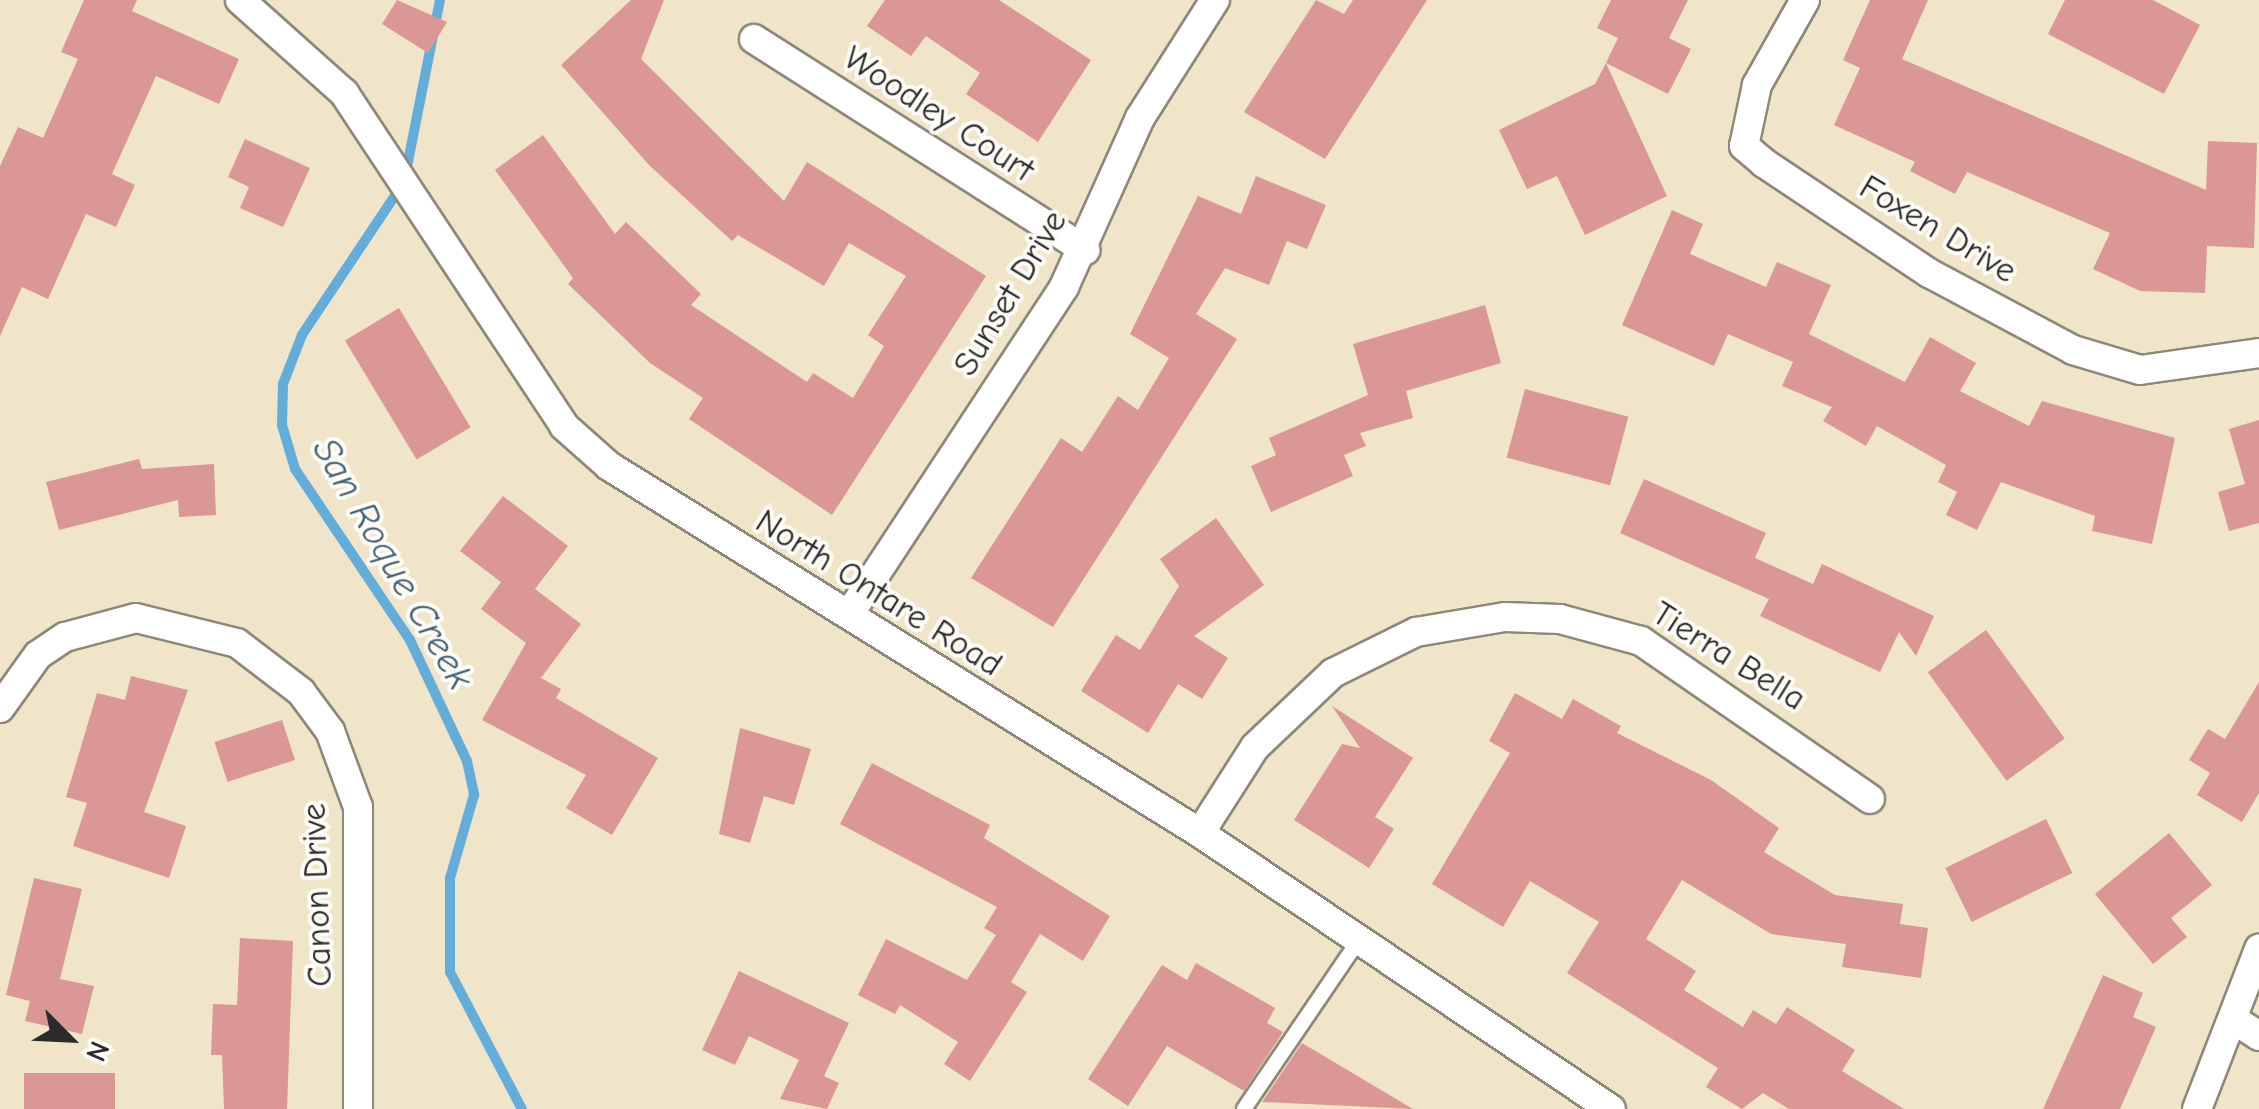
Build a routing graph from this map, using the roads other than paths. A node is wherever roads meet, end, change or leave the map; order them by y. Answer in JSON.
{"nodes":[{"id":1,"x":240,"y":0,"type":"edge"},
{"id":2,"x":1215,"y":0,"type":"edge"},
{"id":3,"x":1805,"y":0,"type":"edge"},
{"id":4,"x":754,"y":39,"type":"dead end"},
{"id":5,"x":1085,"y":250,"type":"junction"},
{"id":6,"x":2259,"y":353,"type":"edge"},
{"id":7,"x":850,"y":613,"type":"junction"},
{"id":8,"x":0,"y":708,"type":"edge"},
{"id":9,"x":1870,"y":799,"type":"dead end"},
{"id":10,"x":1200,"y":833,"type":"junction"},
{"id":11,"x":1357,"y":942,"type":"junction"},
{"id":12,"x":2259,"y":948,"type":"edge"},
{"id":13,"x":2232,"y":1020,"type":"junction"},
{"id":14,"x":2259,"y":1036,"type":"edge"},
{"id":15,"x":358,"y":1109,"type":"edge"},
{"id":16,"x":1244,"y":1109,"type":"edge"},
{"id":17,"x":1611,"y":1109,"type":"edge"},
{"id":18,"x":2197,"y":1109,"type":"edge"}],
"edges":[{"from":1,"to":7,"type":"street","name":"North Ontare Road"},
{"from":2,"to":5,"type":"street","name":"Sunset Drive"},
{"from":3,"to":6,"type":"street","name":"Foxen Drive"},
{"from":4,"to":5,"type":"street","name":"Woodley Court"},
{"from":5,"to":7,"type":"street","name":"Sunset Drive"},
{"from":7,"to":10,"type":"street","name":"North Ontare Road"},
{"from":8,"to":15,"type":"street","name":"Canon Drive"},
{"from":9,"to":10,"type":"street","name":"Tierra Bella"},
{"from":10,"to":11,"type":"street","name":"North Ontare Road"},
{"from":11,"to":16,"type":"lane"},
{"from":11,"to":17,"type":"street","name":"North Ontare Road"},
{"from":12,"to":13,"type":"street"},
{"from":13,"to":14,"type":"street"},
{"from":13,"to":18,"type":"street"}]}
